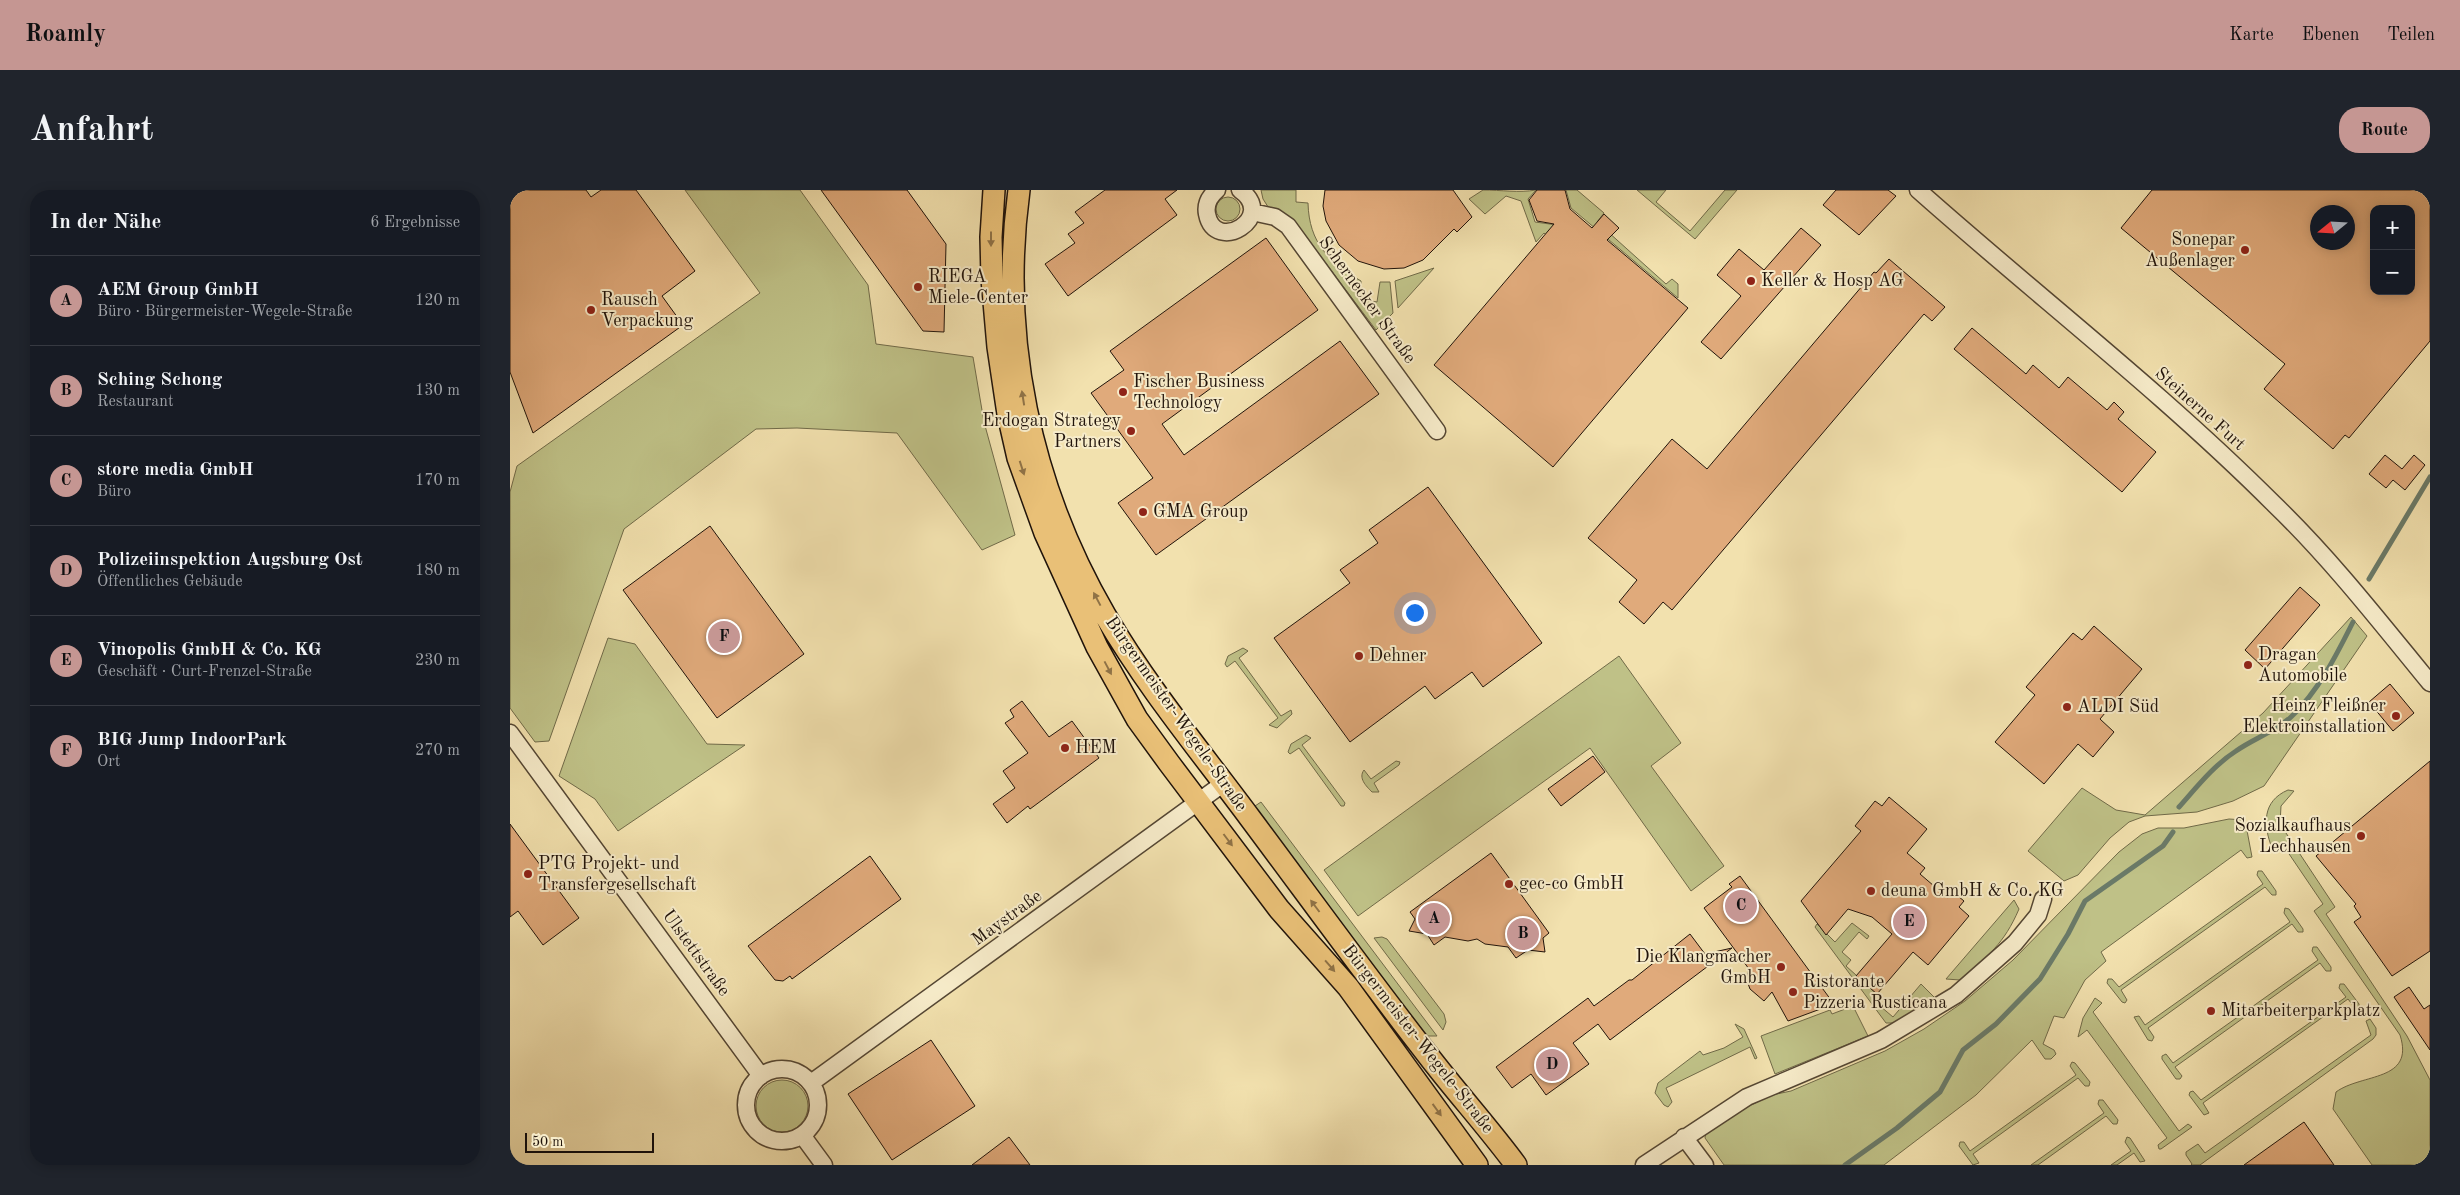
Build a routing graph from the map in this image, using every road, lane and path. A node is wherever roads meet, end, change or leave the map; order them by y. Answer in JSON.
{"nodes":[{"id":1,"x":994,"y":190,"type":"edge"},
{"id":2,"x":1019,"y":190,"type":"edge"},
{"id":3,"x":1217,"y":190,"type":"edge"},
{"id":4,"x":1240,"y":190,"type":"edge"},
{"id":5,"x":1918,"y":190,"type":"edge"},
{"id":6,"x":1252,"y":212,"type":"junction"},
{"id":7,"x":1437,"y":430,"type":"dead end"},
{"id":8,"x":2430,"y":683,"type":"edge"},
{"id":9,"x":510,"y":733,"type":"edge"},
{"id":10,"x":1224,"y":783,"type":"junction"},
{"id":11,"x":1198,"y":801,"type":"junction"},
{"id":12,"x":2043,"y":899,"type":"dead end"},
{"id":13,"x":761,"y":1076,"type":"junction"},
{"id":14,"x":811,"y":1083,"type":"junction"},
{"id":15,"x":802,"y":1135,"type":"junction"},
{"id":16,"x":1684,"y":1137,"type":"junction"},
{"id":17,"x":824,"y":1165,"type":"edge"},
{"id":18,"x":1477,"y":1165,"type":"edge"},
{"id":19,"x":1516,"y":1165,"type":"edge"},
{"id":20,"x":1644,"y":1165,"type":"edge"},
{"id":21,"x":1705,"y":1165,"type":"edge"}],
"edges":[{"from":1,"to":11,"type":"main road","name":"Bürgermeister-Wegele-Straße","one_way":true},
{"from":10,"to":2,"type":"main road","name":"Bürgermeister-Wegele-Straße","one_way":true},
{"from":3,"to":6,"type":"street"},
{"from":4,"to":6,"type":"street"},
{"from":5,"to":8,"type":"street","name":"Steinerne Furt"},
{"from":6,"to":7,"type":"street","name":"Schernecker Straße"},
{"from":9,"to":13,"type":"street","name":"Ulstettstraße"},
{"from":10,"to":11,"type":"street","name":"Maystraße"},
{"from":19,"to":10,"type":"main road","name":"Bürgermeister-Wegele-Straße","one_way":true},
{"from":11,"to":14,"type":"street","name":"Maystraße"},
{"from":11,"to":18,"type":"main road","name":"Bürgermeister-Wegele-Straße","one_way":true},
{"from":12,"to":16,"type":"street"},
{"from":13,"to":14,"type":"street"},
{"from":13,"to":15,"type":"street"},
{"from":14,"to":15,"type":"street"},
{"from":15,"to":17,"type":"street"},
{"from":16,"to":20,"type":"street"},
{"from":16,"to":21,"type":"street"}]}
